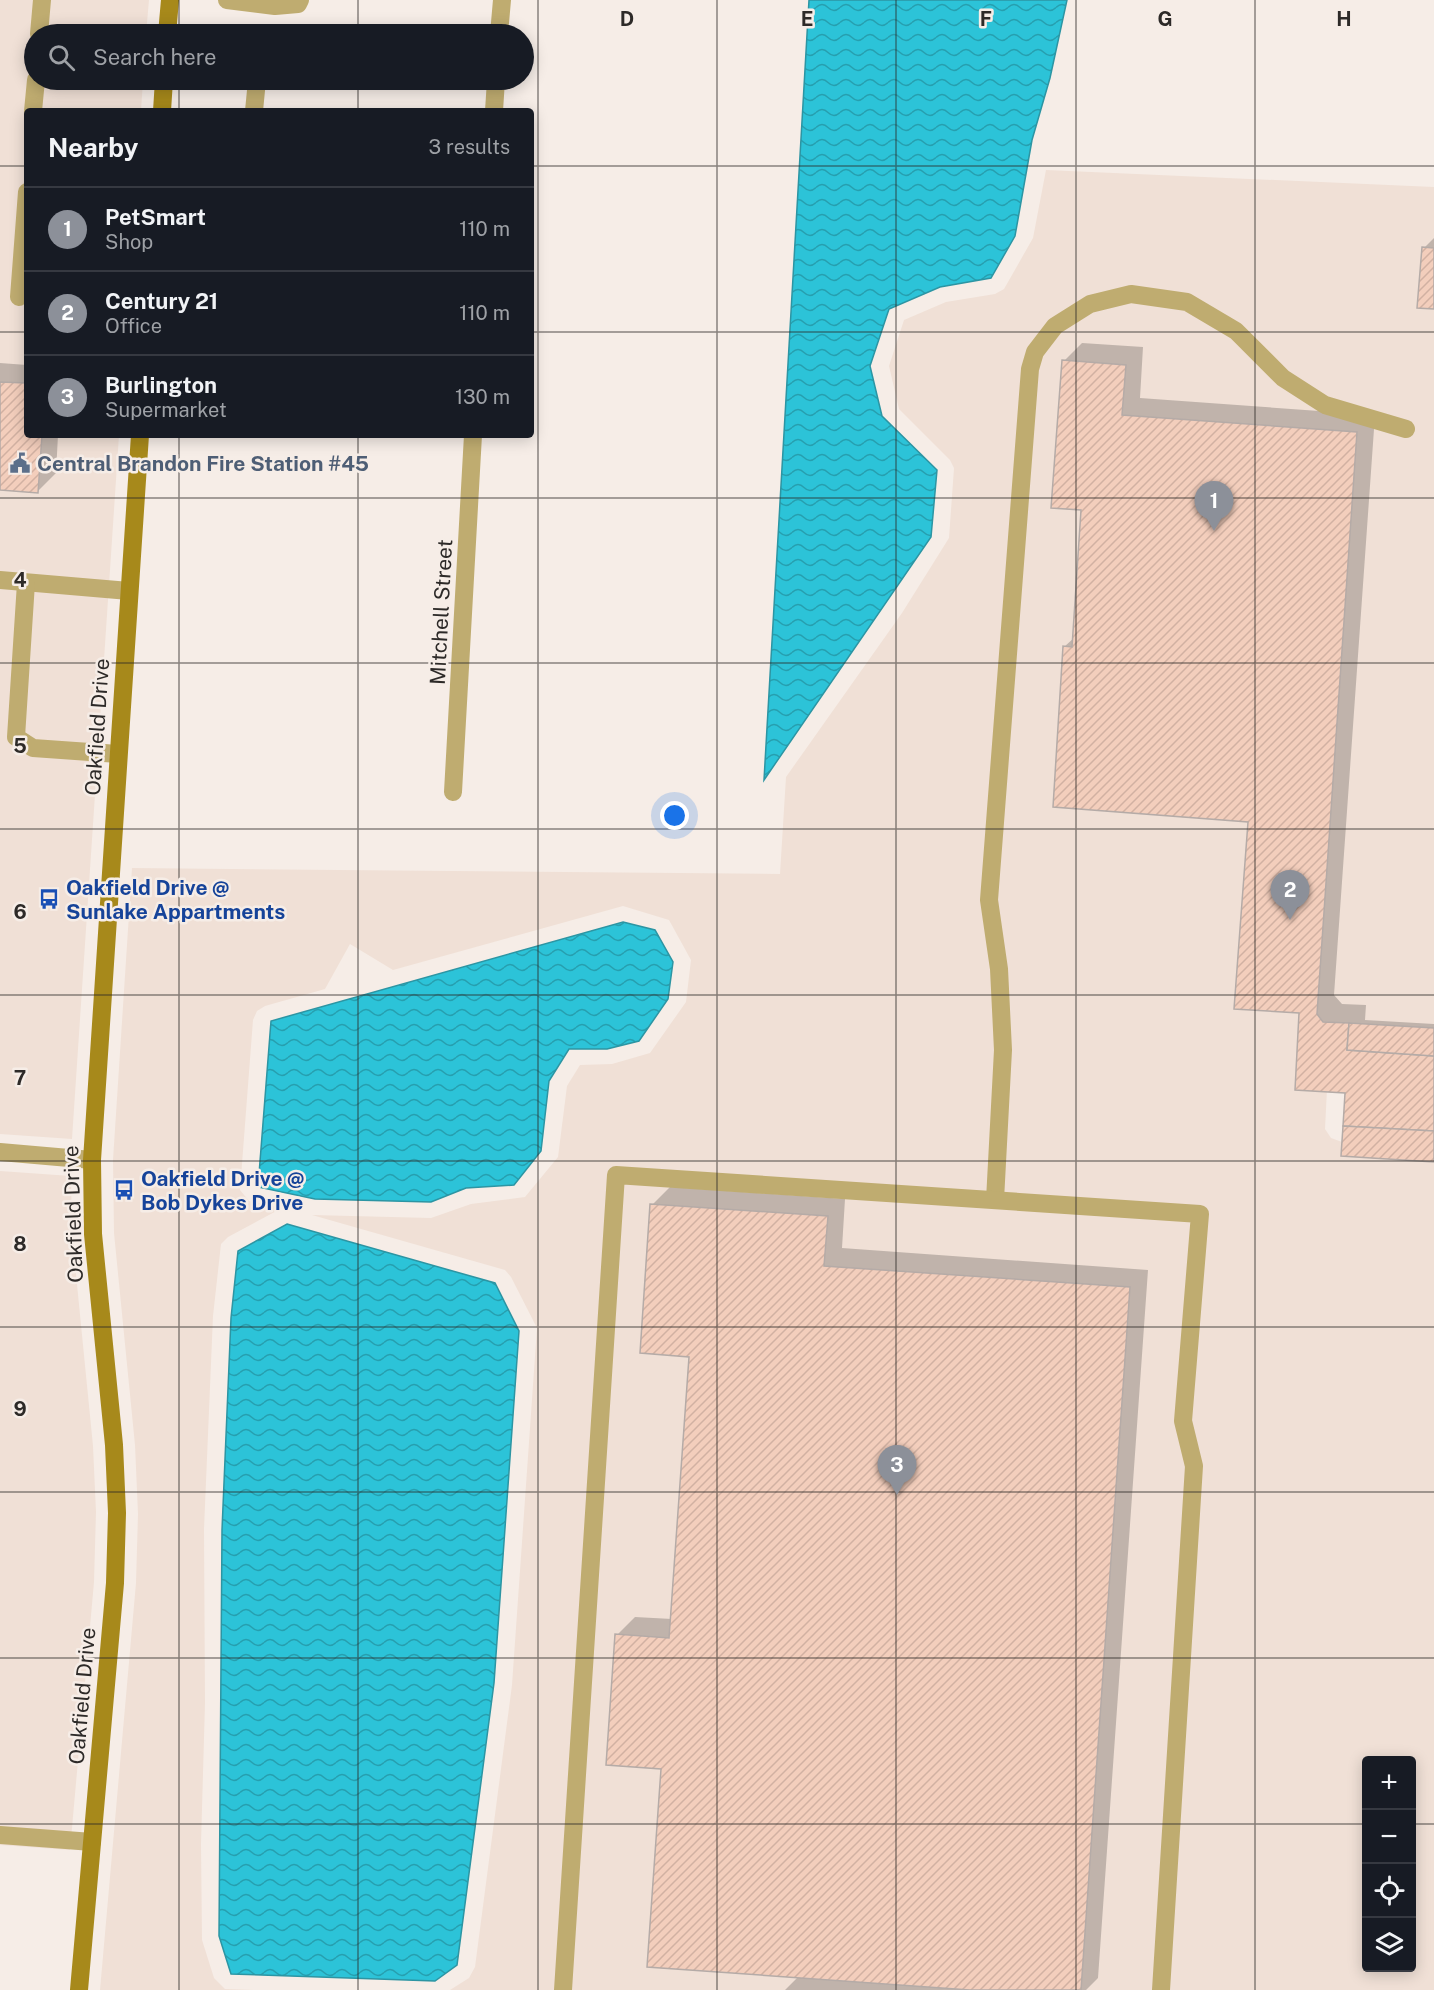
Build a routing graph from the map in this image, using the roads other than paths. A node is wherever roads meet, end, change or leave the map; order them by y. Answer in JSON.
{"nodes":[{"id":1,"x":42,"y":0,"type":"edge"},
{"id":2,"x":170,"y":0,"type":"edge"},
{"id":3,"x":227,"y":0,"type":"edge"},
{"id":4,"x":300,"y":0,"type":"edge"},
{"id":5,"x":502,"y":0,"type":"edge"},
{"id":6,"x":40,"y":24,"type":"edge"},
{"id":7,"x":168,"y":24,"type":"edge"},
{"id":8,"x":500,"y":24,"type":"edge"},
{"id":9,"x":35,"y":90,"type":"edge"},
{"id":10,"x":163,"y":90,"type":"edge"},
{"id":11,"x":256,"y":90,"type":"edge"},
{"id":12,"x":495,"y":90,"type":"edge"},
{"id":13,"x":33,"y":108,"type":"edge"},
{"id":14,"x":162,"y":108,"type":"edge"},
{"id":15,"x":254,"y":108,"type":"edge"},
{"id":16,"x":494,"y":108,"type":"edge"},
{"id":17,"x":24,"y":231,"type":"edge"},
{"id":18,"x":19,"y":297,"type":"dead end"},
{"id":19,"x":1406,"y":429,"type":"dead end"},
{"id":20,"x":140,"y":438,"type":"edge"},
{"id":21,"x":473,"y":438,"type":"edge"},
{"id":22,"x":0,"y":580,"type":"edge"},
{"id":23,"x":26,"y":583,"type":"junction"},
{"id":24,"x":129,"y":591,"type":"junction"},
{"id":25,"x":118,"y":754,"type":"junction"},
{"id":26,"x":453,"y":792,"type":"dead end"},
{"id":27,"x":0,"y":1152,"type":"edge"},
{"id":28,"x":92,"y":1160,"type":"junction"},
{"id":29,"x":995,"y":1200,"type":"junction"},
{"id":30,"x":0,"y":1835,"type":"edge"},
{"id":31,"x":92,"y":1842,"type":"junction"},
{"id":32,"x":79,"y":1990,"type":"edge"},
{"id":33,"x":563,"y":1990,"type":"edge"},
{"id":34,"x":1161,"y":1990,"type":"edge"}],
"edges":[{"from":1,"to":6,"type":"street"},
{"from":2,"to":7,"type":"street"},
{"from":3,"to":4,"type":"street"},
{"from":5,"to":8,"type":"street"},
{"from":9,"to":13,"type":"street"},
{"from":10,"to":14,"type":"street"},
{"from":11,"to":15,"type":"street"},
{"from":12,"to":16,"type":"street"},
{"from":17,"to":18,"type":"street"},
{"from":19,"to":29,"type":"street"},
{"from":20,"to":24,"type":"street","name":"Oakfield Drive"},
{"from":21,"to":26,"type":"street","name":"Mitchell Street"},
{"from":22,"to":23,"type":"street"},
{"from":23,"to":24,"type":"street"},
{"from":23,"to":25,"type":"street"},
{"from":24,"to":25,"type":"street","name":"Oakfield Drive"},
{"from":25,"to":28,"type":"street","name":"Oakfield Drive"},
{"from":27,"to":28,"type":"street"},
{"from":28,"to":31,"type":"street","name":"Oakfield Drive"},
{"from":29,"to":33,"type":"street"},
{"from":29,"to":34,"type":"street"},
{"from":30,"to":31,"type":"street"},
{"from":31,"to":32,"type":"street","name":"Oakfield Drive"}]}
